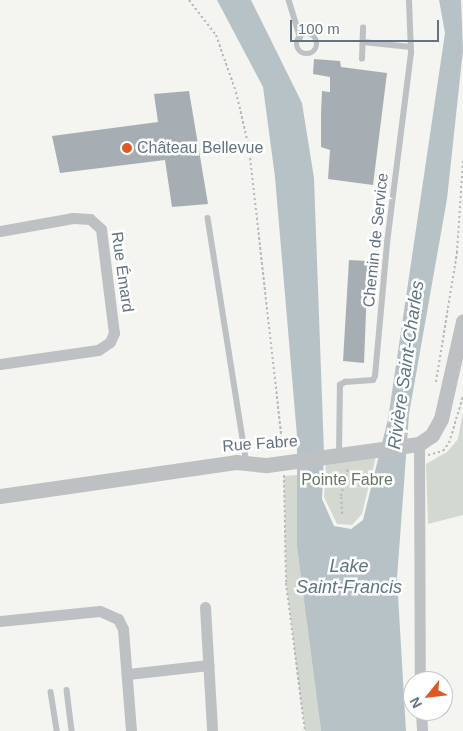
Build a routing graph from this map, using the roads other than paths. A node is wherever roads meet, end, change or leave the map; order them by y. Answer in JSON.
{"nodes":[{"id":1,"x":289,"y":0,"type":"edge"},
{"id":2,"x":409,"y":0,"type":"edge"},
{"id":3,"x":363,"y":28,"type":"dead end"},
{"id":4,"x":300,"y":37,"type":"dead end"},
{"id":5,"x":362,"y":42,"type":"junction"},
{"id":6,"x":411,"y":46,"type":"junction"},
{"id":7,"x":362,"y":59,"type":"dead end"},
{"id":8,"x":208,"y":218,"type":"dead end"},
{"id":9,"x":0,"y":231,"type":"edge"},
{"id":10,"x":463,"y":321,"type":"edge"},
{"id":11,"x":0,"y":364,"type":"edge"},
{"id":12,"x":419,"y":444,"type":"junction"},
{"id":13,"x":339,"y":454,"type":"junction"},
{"id":14,"x":247,"y":463,"type":"junction"},
{"id":15,"x":0,"y":496,"type":"edge"},
{"id":16,"x":205,"y":607,"type":"dead end"},
{"id":17,"x":0,"y":621,"type":"edge"},
{"id":18,"x":208,"y":665,"type":"junction"},
{"id":19,"x":420,"y":671,"type":"edge"},
{"id":20,"x":128,"y":674,"type":"junction"},
{"id":21,"x":67,"y":690,"type":"dead end"},
{"id":22,"x":51,"y":692,"type":"dead end"},
{"id":23,"x":212,"y":729,"type":"dead end"},
{"id":24,"x":57,"y":731,"type":"edge"},
{"id":25,"x":72,"y":731,"type":"edge"},
{"id":26,"x":131,"y":731,"type":"edge"}],
"edges":[{"from":1,"to":4,"type":"lane"},
{"from":2,"to":6,"type":"lane","name":"Chemin de Service"},
{"from":3,"to":5,"type":"lane"},
{"from":5,"to":6,"type":"lane"},
{"from":5,"to":7,"type":"lane"},
{"from":6,"to":13,"type":"lane","name":"Chemin de Service"},
{"from":8,"to":14,"type":"lane"},
{"from":9,"to":11,"type":"street","name":"Rue Émard"},
{"from":10,"to":12,"type":"street"},
{"from":12,"to":13,"type":"street","name":"Rue Fabre"},
{"from":12,"to":19,"type":"street"},
{"from":13,"to":14,"type":"street","name":"Rue Fabre"},
{"from":14,"to":15,"type":"street","name":"Rue Fabre"},
{"from":16,"to":18,"type":"street"},
{"from":17,"to":20,"type":"street"},
{"from":18,"to":20,"type":"street"},
{"from":18,"to":23,"type":"street"},
{"from":20,"to":26,"type":"street"},
{"from":21,"to":25,"type":"lane"},
{"from":22,"to":24,"type":"lane"}]}
